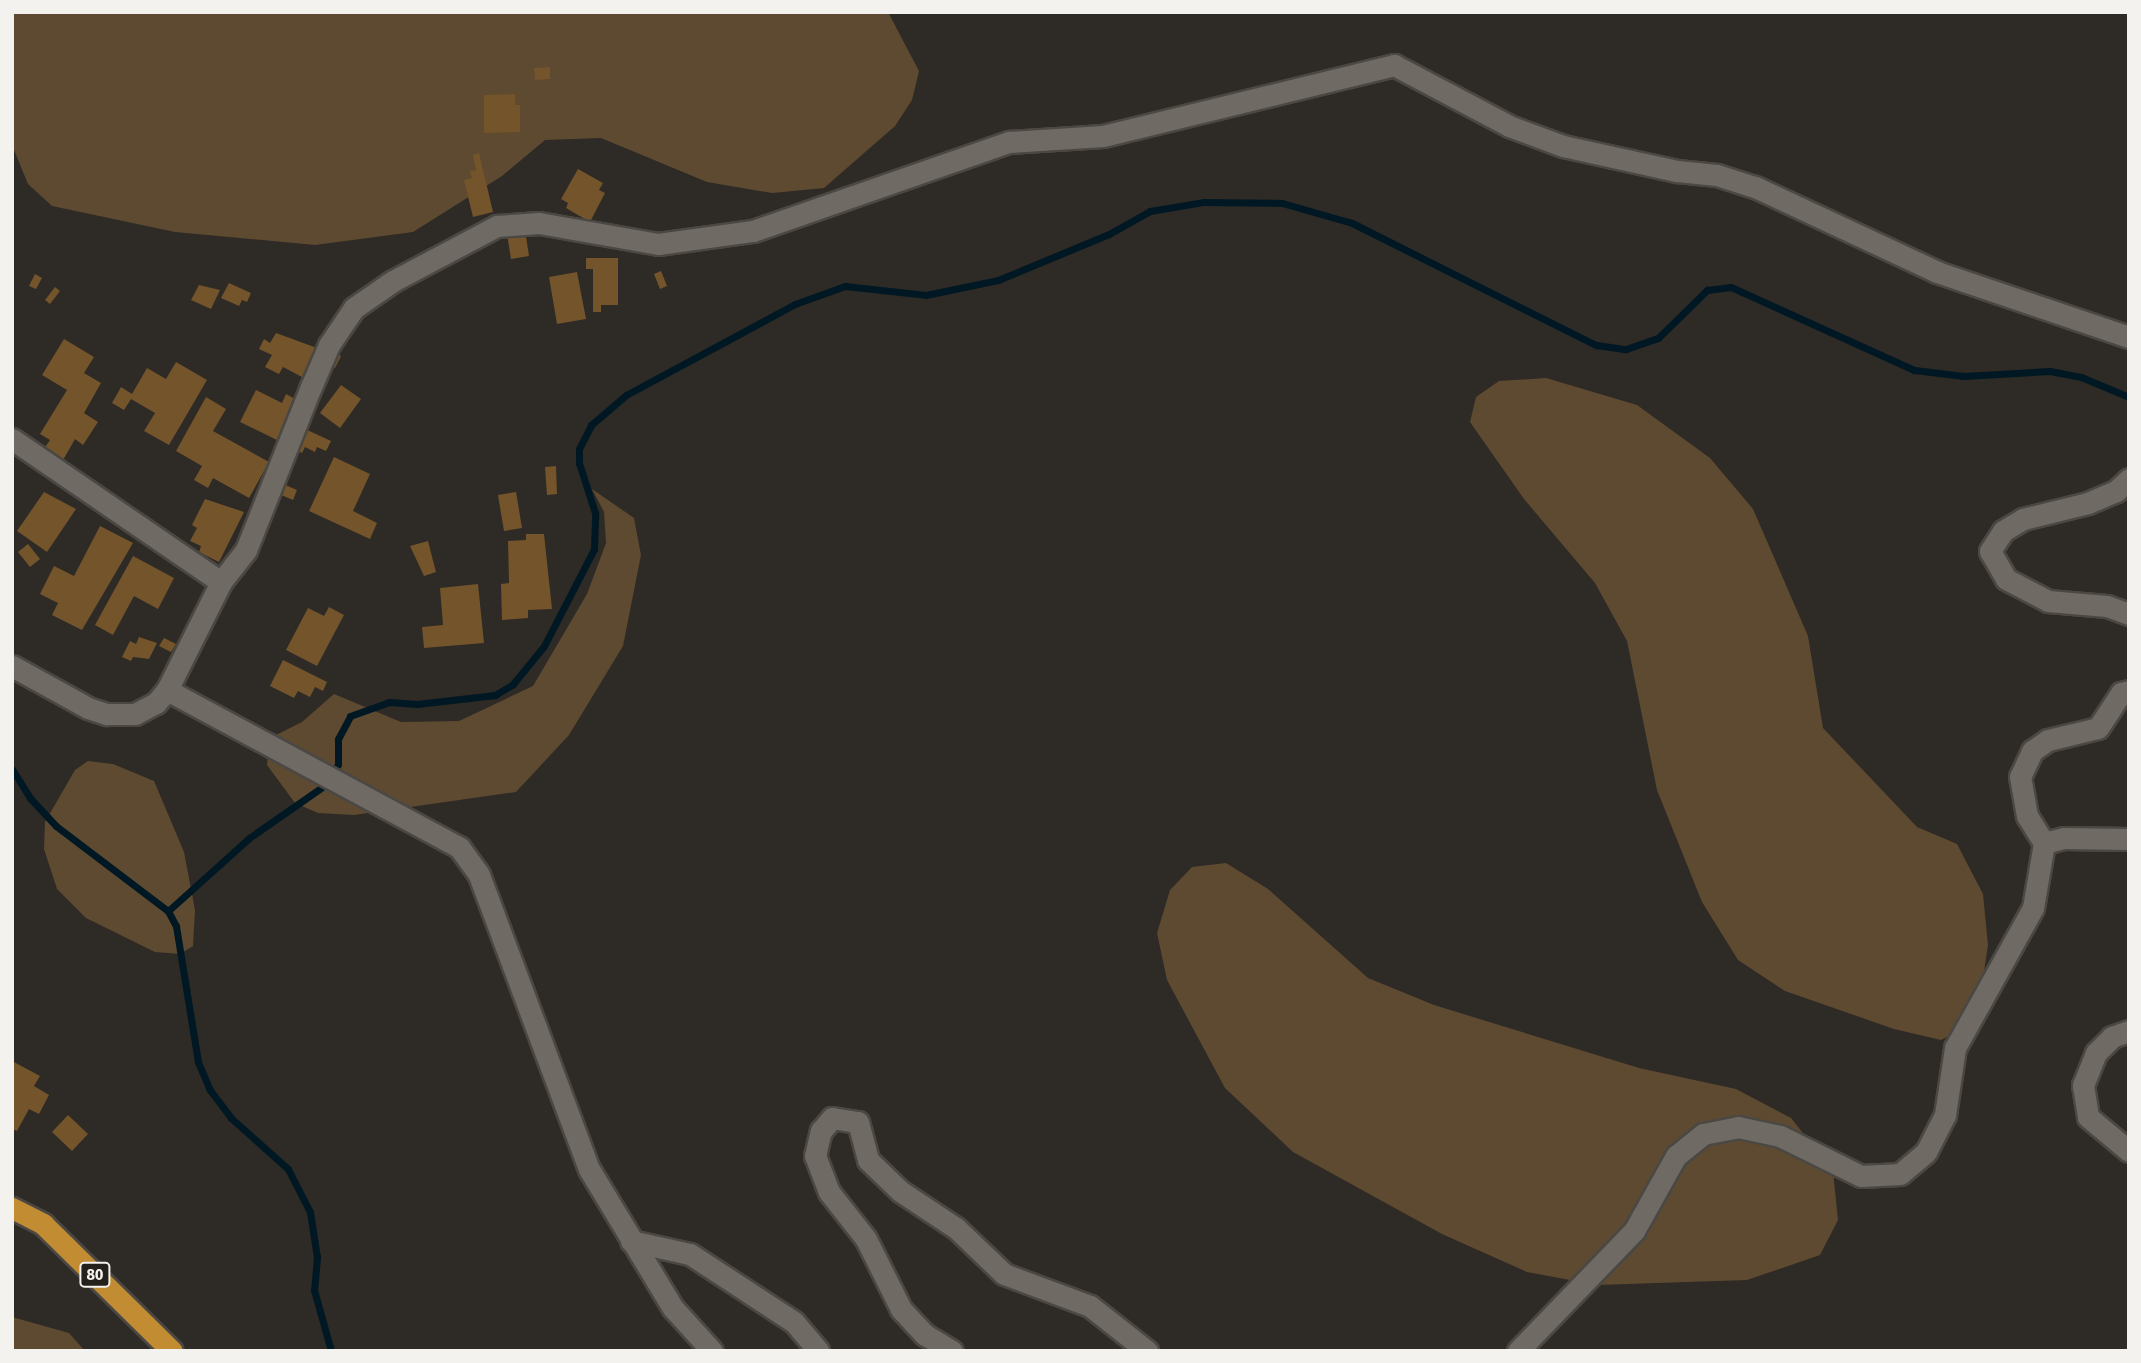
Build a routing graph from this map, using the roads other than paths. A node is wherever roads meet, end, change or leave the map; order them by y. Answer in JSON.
{"nodes":[{"id":1,"x":2129,"y":337,"type":"edge"},
{"id":2,"x":12,"y":439,"type":"edge"},
{"id":3,"x":2129,"y":479,"type":"edge"},
{"id":4,"x":221,"y":582,"type":"junction"},
{"id":5,"x":2129,"y":614,"type":"edge"},
{"id":6,"x":12,"y":666,"type":"edge"},
{"id":7,"x":167,"y":690,"type":"junction"},
{"id":8,"x":2129,"y":691,"type":"edge"},
{"id":9,"x":2129,"y":839,"type":"edge"},
{"id":10,"x":2044,"y":843,"type":"junction"},
{"id":11,"x":2129,"y":1031,"type":"edge"},
{"id":12,"x":2129,"y":1151,"type":"edge"},
{"id":13,"x":12,"y":1208,"type":"edge"},
{"id":14,"x":631,"y":1241,"type":"junction"},
{"id":15,"x":172,"y":1351,"type":"edge"},
{"id":16,"x":712,"y":1351,"type":"edge"},
{"id":17,"x":818,"y":1351,"type":"edge"},
{"id":18,"x":951,"y":1351,"type":"edge"},
{"id":19,"x":1147,"y":1351,"type":"edge"},
{"id":20,"x":1518,"y":1351,"type":"edge"}],
"edges":[{"from":1,"to":4,"type":"street"},
{"from":2,"to":4,"type":"street"},
{"from":3,"to":5,"type":"street"},
{"from":4,"to":7,"type":"street"},
{"from":6,"to":7,"type":"street"},
{"from":7,"to":14,"type":"street"},
{"from":8,"to":10,"type":"street"},
{"from":9,"to":10,"type":"street"},
{"from":10,"to":20,"type":"street"},
{"from":11,"to":12,"type":"street"},
{"from":13,"to":15,"type":"main road","number":"80"},
{"from":14,"to":16,"type":"street"},
{"from":14,"to":17,"type":"street"},
{"from":18,"to":19,"type":"street"}]}
